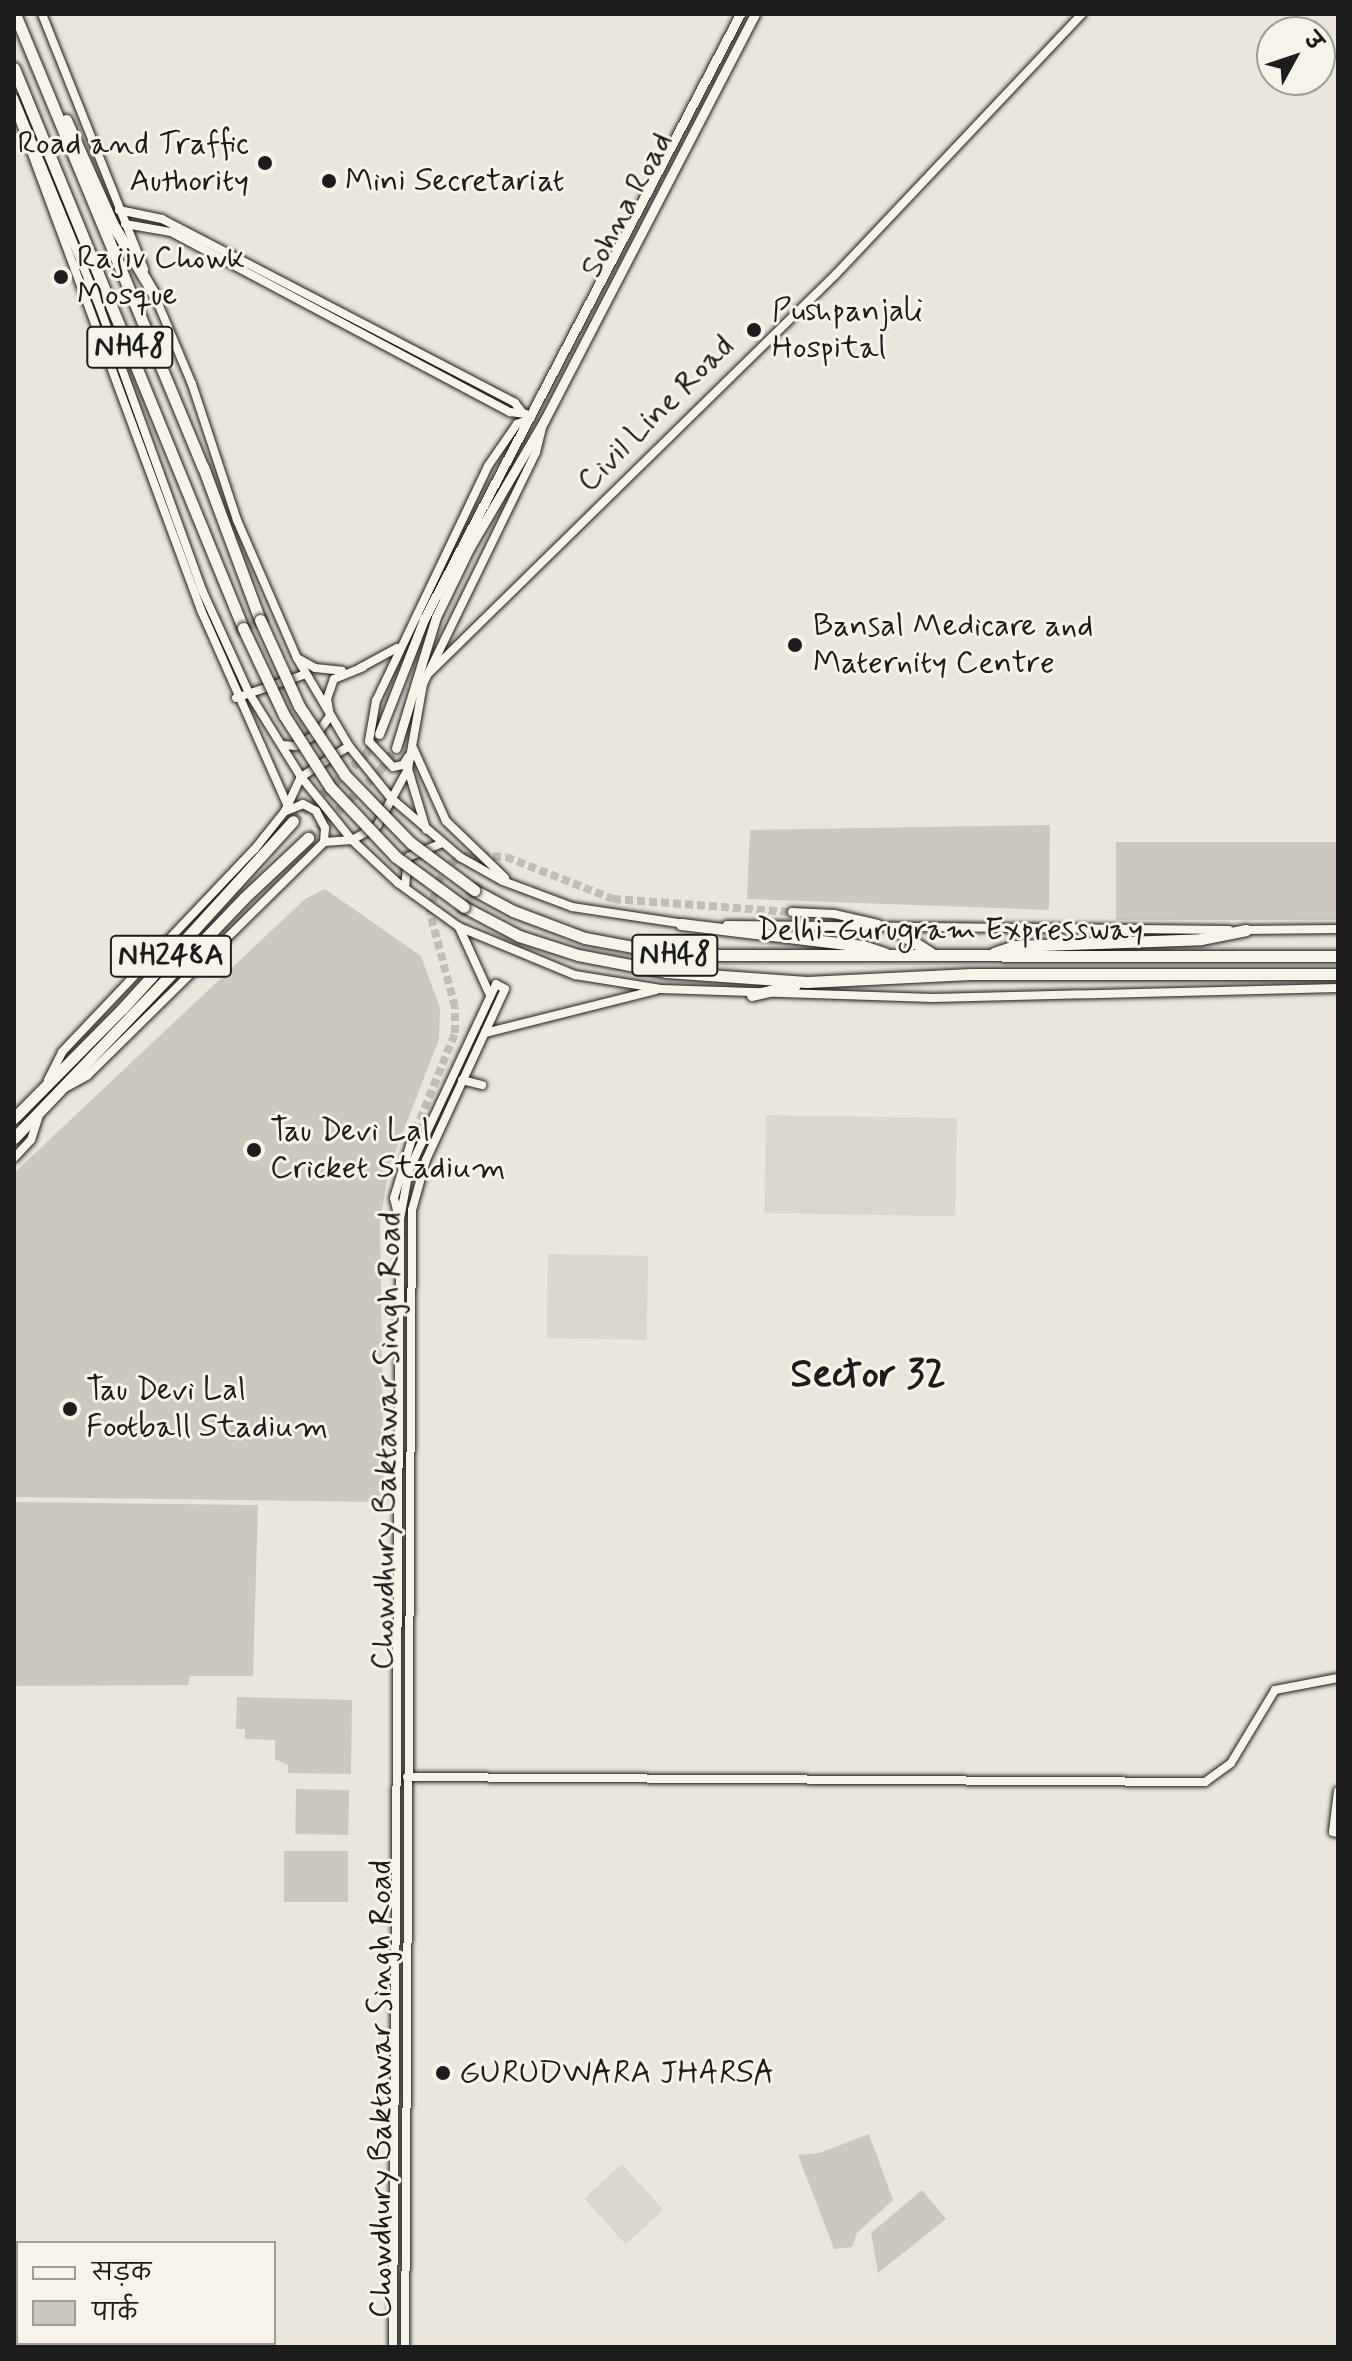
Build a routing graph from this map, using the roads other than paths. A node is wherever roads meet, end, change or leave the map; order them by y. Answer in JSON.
{"nodes":[{"id":1,"x":15,"y":14,"type":"edge"},
{"id":2,"x":42,"y":14,"type":"edge"},
{"id":3,"x":740,"y":14,"type":"edge"},
{"id":4,"x":755,"y":14,"type":"edge"},
{"id":5,"x":1082,"y":14,"type":"edge"},
{"id":6,"x":14,"y":68,"type":"edge"},
{"id":7,"x":45,"y":85,"type":"junction"},
{"id":8,"x":14,"y":99,"type":"edge"},
{"id":9,"x":119,"y":210,"type":"junction"},
{"id":10,"x":125,"y":224,"type":"junction"},
{"id":11,"x":154,"y":294,"type":"junction"},
{"id":12,"x":527,"y":416,"type":"junction"},
{"id":13,"x":544,"y":421,"type":"junction"},
{"id":14,"x":402,"y":642,"type":"junction"},
{"id":15,"x":297,"y":658,"type":"junction"},
{"id":16,"x":363,"y":667,"type":"junction"},
{"id":17,"x":306,"y":674,"type":"junction"},
{"id":18,"x":428,"y":674,"type":"junction"},
{"id":19,"x":249,"y":693,"type":"junction"},
{"id":20,"x":236,"y":698,"type":"junction"},
{"id":21,"x":330,"y":716,"type":"junction"},
{"id":22,"x":379,"y":734,"type":"tunnel mouth"},
{"id":23,"x":283,"y":745,"type":"junction"},
{"id":24,"x":349,"y":746,"type":"junction"},
{"id":25,"x":396,"y":748,"type":"tunnel mouth"},
{"id":26,"x":411,"y":748,"type":"junction"},
{"id":27,"x":408,"y":769,"type":"junction"},
{"id":28,"x":301,"y":777,"type":"junction"},
{"id":29,"x":391,"y":798,"type":"junction"},
{"id":30,"x":288,"y":813,"type":"junction"},
{"id":31,"x":427,"y":831,"type":"junction"},
{"id":32,"x":308,"y":838,"type":"tunnel mouth"},
{"id":33,"x":352,"y":840,"type":"junction"},
{"id":34,"x":324,"y":842,"type":"junction"},
{"id":35,"x":442,"y":843,"type":"junction"},
{"id":36,"x":515,"y":885,"type":"junction"},
{"id":37,"x":405,"y":887,"type":"junction"},
{"id":38,"x":792,"y":912,"type":"tunnel mouth"},
{"id":39,"x":681,"y":924,"type":"junction"},
{"id":40,"x":459,"y":927,"type":"junction"},
{"id":41,"x":892,"y":928,"type":"junction"},
{"id":42,"x":1338,"y":929,"type":"edge"},
{"id":43,"x":1246,"y":930,"type":"junction"},
{"id":44,"x":993,"y":953,"type":"junction"},
{"id":45,"x":933,"y":954,"type":"junction"},
{"id":46,"x":888,"y":955,"type":"junction"},
{"id":47,"x":1338,"y":956,"type":"edge"},
{"id":48,"x":1338,"y":974,"type":"edge"},
{"id":49,"x":807,"y":982,"type":"junction"},
{"id":50,"x":1338,"y":988,"type":"edge"},
{"id":51,"x":661,"y":989,"type":"junction"},
{"id":52,"x":490,"y":995,"type":"junction"},
{"id":53,"x":752,"y":995,"type":"junction"},
{"id":54,"x":485,"y":1033,"type":"junction"},
{"id":55,"x":462,"y":1080,"type":"junction"},
{"id":56,"x":482,"y":1085,"type":"dead end"},
{"id":57,"x":49,"y":1090,"type":"junction"},
{"id":58,"x":31,"y":1100,"type":"junction"},
{"id":59,"x":14,"y":1106,"type":"edge"},
{"id":60,"x":41,"y":1108,"type":"junction"},
{"id":61,"x":14,"y":1118,"type":"edge"},
{"id":62,"x":14,"y":1138,"type":"edge"},
{"id":63,"x":411,"y":1142,"type":"tunnel mouth"},
{"id":64,"x":14,"y":1158,"type":"edge"},
{"id":65,"x":400,"y":1219,"type":"junction"},
{"id":66,"x":1338,"y":1678,"type":"edge"},
{"id":67,"x":407,"y":1777,"type":"junction"},
{"id":68,"x":1338,"y":1791,"type":"edge"},
{"id":69,"x":1336,"y":1832,"type":"edge"},
{"id":70,"x":393,"y":2347,"type":"edge"},
{"id":71,"x":405,"y":2347,"type":"edge"}],
"edges":[{"from":1,"to":7,"type":"highway","name":"Delhi-Gurugram Expressway","number":"NH48"},
{"from":2,"to":9,"type":"main road"},
{"from":3,"to":12,"type":"main road","name":"Sohna Road"},
{"from":4,"to":13,"type":"main road","name":"Sohna Road"},
{"from":5,"to":18,"type":"main road","name":"Civil Line Road"},
{"from":6,"to":49,"type":"highway","name":"Delhi-Gurugram Expressway","number":"NH48","bridge":true},
{"from":7,"to":11,"type":"highway"},
{"from":7,"to":46,"type":"highway","name":"Delhi-Gurugram Expressway","number":"NH48","bridge":true},
{"from":8,"to":19,"type":"main road"},
{"from":8,"to":20,"type":"main road"},
{"from":9,"to":10,"type":"main road"},
{"from":9,"to":12,"type":"main road"},
{"from":10,"to":11,"type":"main road"},
{"from":10,"to":12,"type":"main road"},
{"from":11,"to":15,"type":"main road"},
{"from":12,"to":14,"type":"main road"},
{"from":12,"to":22,"type":"main road","name":"Sohna Road"},
{"from":13,"to":18,"type":"main road"},
{"from":13,"to":25,"type":"main road","name":"Sohna Road"},
{"from":14,"to":16,"type":"main road"},
{"from":14,"to":26,"type":"main road"},
{"from":15,"to":16,"type":"main road"},
{"from":15,"to":17,"type":"main road"},
{"from":16,"to":21,"type":"main road"},
{"from":17,"to":19,"type":"main road"},
{"from":17,"to":21,"type":"main road"},
{"from":18,"to":26,"type":"main road"},
{"from":19,"to":20,"type":"main road"},
{"from":19,"to":23,"type":"main road"},
{"from":20,"to":30,"type":"main road"},
{"from":21,"to":23,"type":"main road"},
{"from":21,"to":24,"type":"main road"},
{"from":23,"to":28,"type":"main road"},
{"from":24,"to":28,"type":"main road"},
{"from":24,"to":29,"type":"main road"},
{"from":26,"to":27,"type":"main road"},
{"from":26,"to":36,"type":"main road"},
{"from":27,"to":29,"type":"main road"},
{"from":27,"to":31,"type":"main road"},
{"from":28,"to":30,"type":"main road"},
{"from":28,"to":33,"type":"main road"},
{"from":29,"to":31,"type":"main road"},
{"from":29,"to":33,"type":"main road"},
{"from":30,"to":34,"type":"main road"},
{"from":30,"to":57,"type":"highway","number":"NH248A"},
{"from":31,"to":35,"type":"main road"},
{"from":32,"to":57,"type":"highway","number":"NH248A"},
{"from":33,"to":34,"type":"main road"},
{"from":33,"to":37,"type":"main road"},
{"from":34,"to":57,"type":"main road"},
{"from":35,"to":36,"type":"main road"},
{"from":35,"to":37,"type":"main road"},
{"from":36,"to":39,"type":"main road"},
{"from":37,"to":40,"type":"main road"},
{"from":38,"to":41,"type":"main road"},
{"from":39,"to":41,"type":"main road"},
{"from":39,"to":46,"type":"highway"},
{"from":40,"to":51,"type":"main road"},
{"from":40,"to":52,"type":"main road"},
{"from":41,"to":43,"type":"main road"},
{"from":41,"to":45,"type":"highway"},
{"from":42,"to":43,"type":"main road"},
{"from":43,"to":44,"type":"highway"},
{"from":44,"to":45,"type":"highway","name":"Delhi-Gurugram Expressway","number":"NH48"},
{"from":44,"to":47,"type":"highway","name":"Delhi-Gurugram Expressway","number":"NH48"},
{"from":45,"to":46,"type":"highway","name":"Delhi-Gurugram Expressway","number":"NH48"},
{"from":48,"to":49,"type":"highway","name":"Delhi-Gurugram Expressway","number":"NH48"},
{"from":49,"to":53,"type":"highway"},
{"from":50,"to":53,"type":"main road"},
{"from":51,"to":53,"type":"main road"},
{"from":51,"to":54,"type":"main road"},
{"from":52,"to":54,"type":"main road","name":"Chowdhury Baktawar Singh Road"},
{"from":52,"to":65,"type":"main road","name":"Chowdhury Baktawar Singh Road"},
{"from":54,"to":55,"type":"main road","name":"Chowdhury Baktawar Singh Road"},
{"from":55,"to":56,"type":"main road"},
{"from":55,"to":67,"type":"main road","name":"Chowdhury Baktawar Singh Road"},
{"from":57,"to":58,"type":"highway","number":"NH248A"},
{"from":57,"to":60,"type":"highway","number":"NH248A"},
{"from":58,"to":59,"type":"main road"},
{"from":58,"to":61,"type":"highway","number":"NH248A"},
{"from":60,"to":62,"type":"highway","number":"NH248A"},
{"from":60,"to":64,"type":"main road"},
{"from":63,"to":65,"type":"main road"},
{"from":65,"to":70,"type":"main road","name":"Chowdhury Baktawar Singh Road"},
{"from":66,"to":67,"type":"main road"},
{"from":67,"to":71,"type":"main road","name":"Chowdhury Baktawar Singh Road"},
{"from":68,"to":69,"type":"main road"}]}
